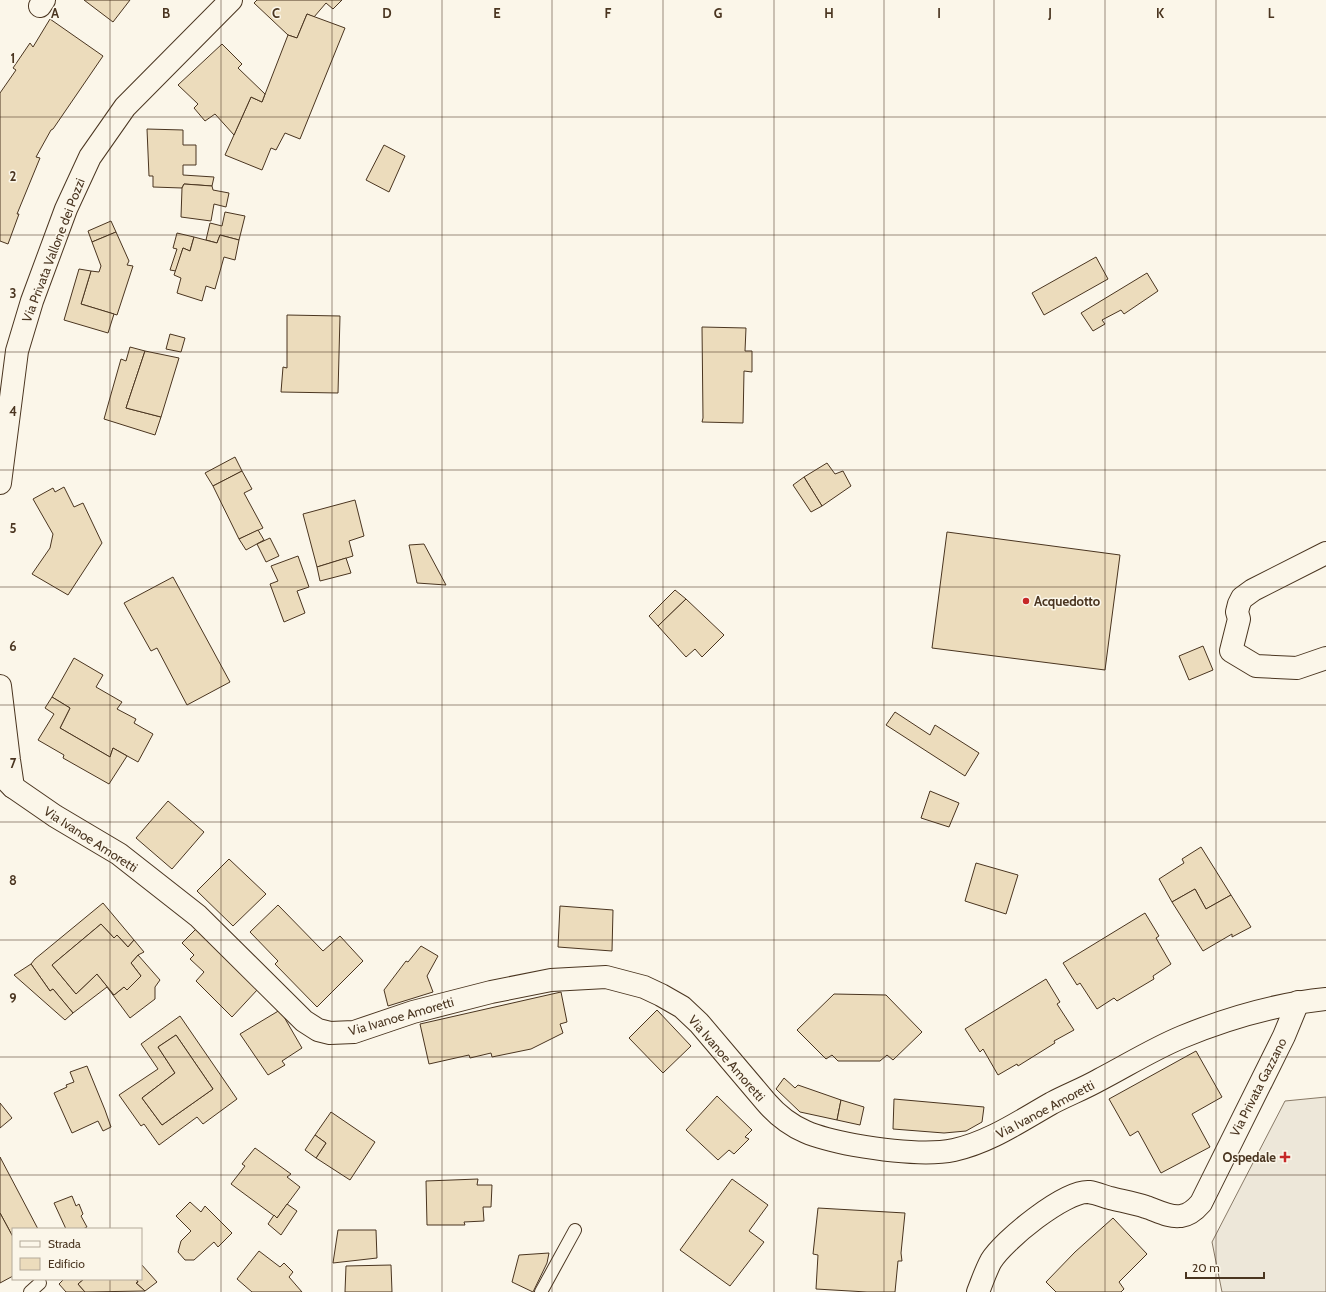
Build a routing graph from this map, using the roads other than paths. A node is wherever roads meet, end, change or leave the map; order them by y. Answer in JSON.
{"nodes":[{"id":1,"x":231,"y":0,"type":"edge"},
{"id":2,"x":0,"y":483,"type":"edge"},
{"id":3,"x":1326,"y":553,"type":"edge"},
{"id":4,"x":1326,"y":658,"type":"edge"},
{"id":5,"x":0,"y":686,"type":"edge"},
{"id":6,"x":7,"y":780,"type":"edge"},
{"id":7,"x":1326,"y":999,"type":"edge"},
{"id":8,"x":1298,"y":1002,"type":"junction"},
{"id":9,"x":575,"y":1230,"type":"dead end"},
{"id":10,"x":40,"y":1282,"type":"dead end"},
{"id":11,"x":30,"y":1292,"type":"edge"},
{"id":12,"x":541,"y":1292,"type":"edge"},
{"id":13,"x":978,"y":1292,"type":"edge"}],
"edges":[{"from":1,"to":2,"type":"street","name":"Via Privata Vallone dei Pozzi"},
{"from":3,"to":4,"type":"street"},
{"from":5,"to":6,"type":"street"},
{"from":6,"to":8,"type":"street","name":"Via Ivanoe Amoretti"},
{"from":7,"to":8,"type":"street","name":"Via Ivanoe Amoretti"},
{"from":8,"to":13,"type":"street","name":"Via Privata Gazzano"},
{"from":9,"to":12,"type":"lane"},
{"from":10,"to":11,"type":"lane"}]}
